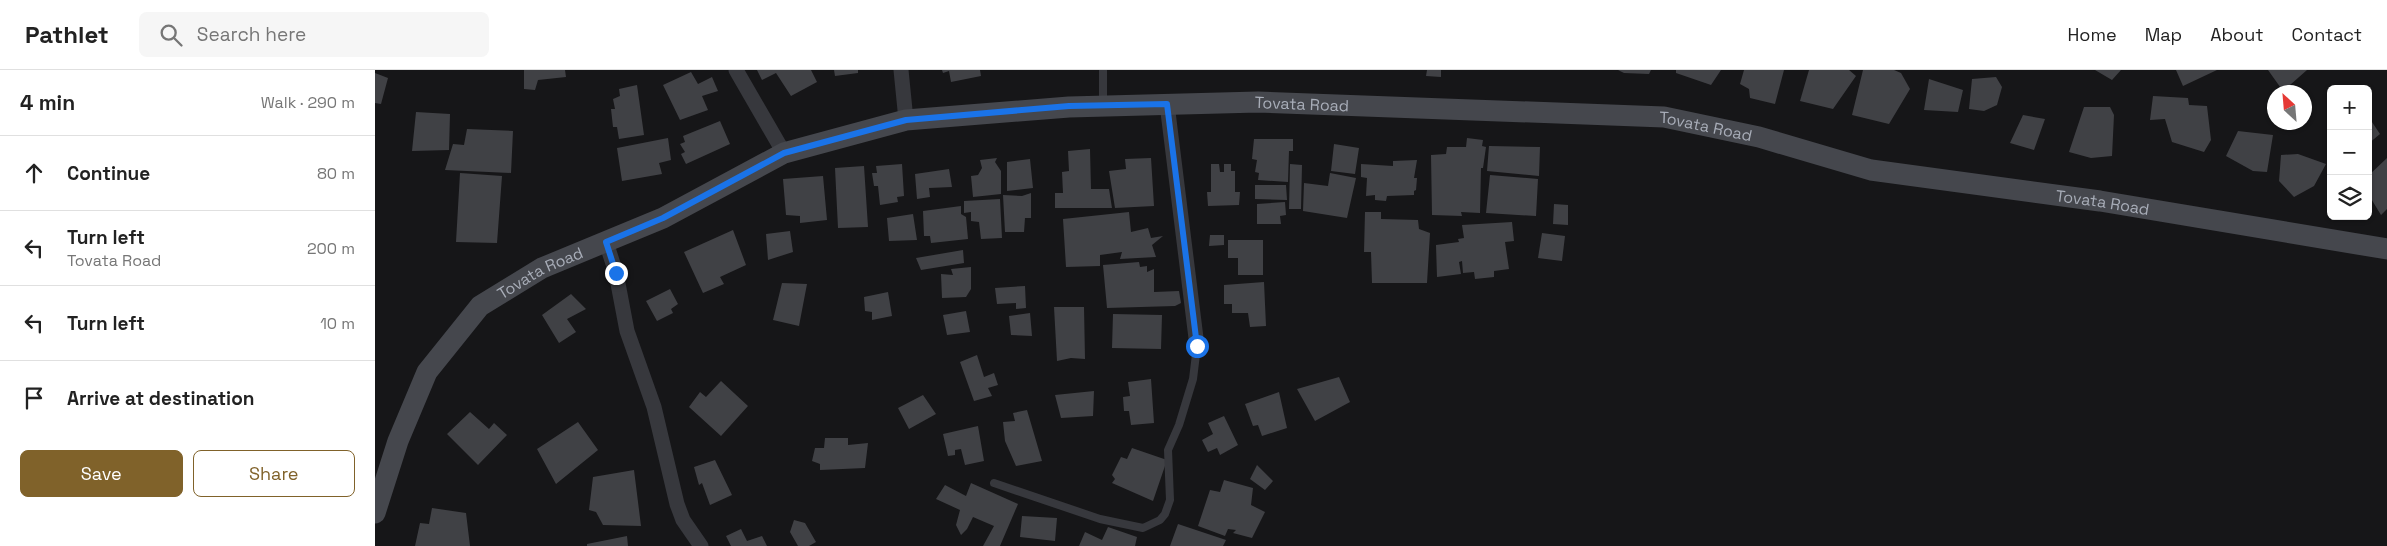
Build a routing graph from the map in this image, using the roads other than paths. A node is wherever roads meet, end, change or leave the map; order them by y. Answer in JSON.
{"nodes":[{"id":1,"x":736,"y":70,"type":"edge"},
{"id":2,"x":901,"y":70,"type":"edge"},
{"id":3,"x":1103,"y":70,"type":"edge"},
{"id":4,"x":1167,"y":104,"type":"junction"},
{"id":5,"x":1103,"y":106,"type":"junction"},
{"id":6,"x":906,"y":120,"type":"junction"},
{"id":7,"x":784,"y":153,"type":"junction"},
{"id":8,"x":606,"y":242,"type":"junction"},
{"id":9,"x":2387,"y":249,"type":"edge"},
{"id":10,"x":1197,"y":346,"type":"joint"},
{"id":11,"x":994,"y":483,"type":"dead end"},
{"id":12,"x":375,"y":514,"type":"edge"},
{"id":13,"x":701,"y":546,"type":"edge"}],
"edges":[{"from":1,"to":7,"type":"street"},
{"from":2,"to":6,"type":"street"},
{"from":3,"to":5,"type":"lane"},
{"from":4,"to":5,"type":"street","name":"Tovata Road"},
{"from":4,"to":9,"type":"street","name":"Tovata Road"},
{"from":4,"to":10,"type":"street"},
{"from":5,"to":6,"type":"street","name":"Tovata Road"},
{"from":6,"to":7,"type":"street","name":"Tovata Road"},
{"from":7,"to":8,"type":"street","name":"Tovata Road"},
{"from":8,"to":12,"type":"street","name":"Tovata Road"},
{"from":8,"to":13,"type":"street"},
{"from":10,"to":11,"type":"lane"}]}
